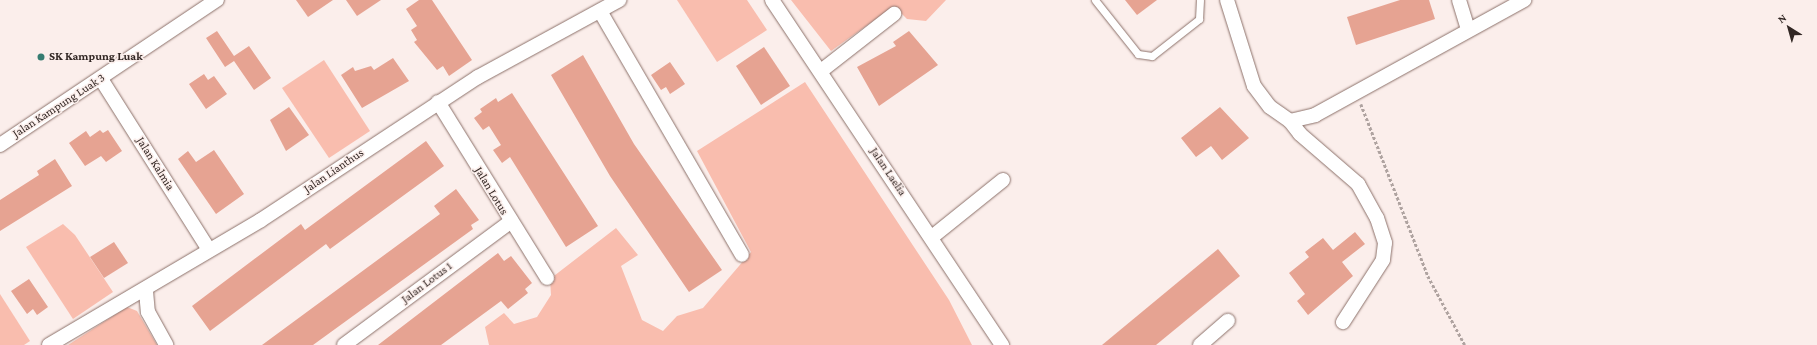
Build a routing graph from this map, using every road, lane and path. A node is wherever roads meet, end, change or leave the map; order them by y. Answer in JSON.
{"nodes":[{"id":1,"x":217,"y":0,"type":"edge"},
{"id":2,"x":619,"y":0,"type":"edge"},
{"id":3,"x":772,"y":0,"type":"edge"},
{"id":4,"x":1095,"y":0,"type":"edge"},
{"id":5,"x":1200,"y":0,"type":"edge"},
{"id":6,"x":1227,"y":0,"type":"edge"},
{"id":7,"x":1459,"y":0,"type":"edge"},
{"id":8,"x":1524,"y":0,"type":"edge"},
{"id":9,"x":600,"y":11,"type":"junction"},
{"id":10,"x":894,"y":14,"type":"dead end"},
{"id":11,"x":1468,"y":30,"type":"junction"},
{"id":12,"x":821,"y":71,"type":"junction"},
{"id":13,"x":101,"y":79,"type":"junction"},
{"id":14,"x":1356,"y":92,"type":"junction"},
{"id":15,"x":438,"y":102,"type":"junction"},
{"id":16,"x":1290,"y":121,"type":"junction"},
{"id":17,"x":0,"y":145,"type":"edge"},
{"id":18,"x":1003,"y":180,"type":"dead end"},
{"id":19,"x":510,"y":222,"type":"junction"},
{"id":20,"x":932,"y":237,"type":"junction"},
{"id":21,"x":209,"y":250,"type":"junction"},
{"id":22,"x":742,"y":255,"type":"dead end"},
{"id":23,"x":546,"y":278,"type":"dead end"},
{"id":24,"x":146,"y":291,"type":"junction"},
{"id":25,"x":1228,"y":321,"type":"dead end"},
{"id":26,"x":1343,"y":322,"type":"dead end"},
{"id":27,"x":49,"y":345,"type":"edge"},
{"id":28,"x":166,"y":345,"type":"edge"},
{"id":29,"x":344,"y":345,"type":"edge"},
{"id":30,"x":1002,"y":345,"type":"edge"},
{"id":31,"x":1200,"y":345,"type":"edge"},
{"id":32,"x":1465,"y":345,"type":"edge"}],
"edges":[{"from":1,"to":13,"type":"street","name":"Jalan Kampung Luak 3"},
{"from":2,"to":9,"type":"street","name":"Jalan Lianthus"},
{"from":3,"to":12,"type":"street","name":"Jalan Laelia"},
{"from":4,"to":5,"type":"lane"},
{"from":6,"to":16,"type":"street"},
{"from":7,"to":11,"type":"street"},
{"from":8,"to":11,"type":"street"},
{"from":9,"to":15,"type":"street","name":"Jalan Lianthus"},
{"from":9,"to":22,"type":"street"},
{"from":10,"to":12,"type":"street"},
{"from":11,"to":14,"type":"street"},
{"from":12,"to":20,"type":"street","name":"Jalan Laelia"},
{"from":13,"to":17,"type":"street","name":"Jalan Kampung Luak 3"},
{"from":13,"to":21,"type":"street","name":"Jalan Kalmia"},
{"from":14,"to":16,"type":"street"},
{"from":14,"to":32,"type":"path"},
{"from":15,"to":19,"type":"street","name":"Jalan Lotus"},
{"from":15,"to":21,"type":"street","name":"Jalan Lianthus"},
{"from":16,"to":26,"type":"street"},
{"from":18,"to":20,"type":"street"},
{"from":19,"to":23,"type":"street","name":"Jalan Lotus"},
{"from":19,"to":29,"type":"street","name":"Jalan Lotus 1"},
{"from":20,"to":30,"type":"street","name":"Jalan Laelia"},
{"from":21,"to":24,"type":"street","name":"Jalan Lianthus"},
{"from":24,"to":27,"type":"street","name":"Jalan Lianthus"},
{"from":24,"to":28,"type":"street"},
{"from":25,"to":31,"type":"street"}]}
